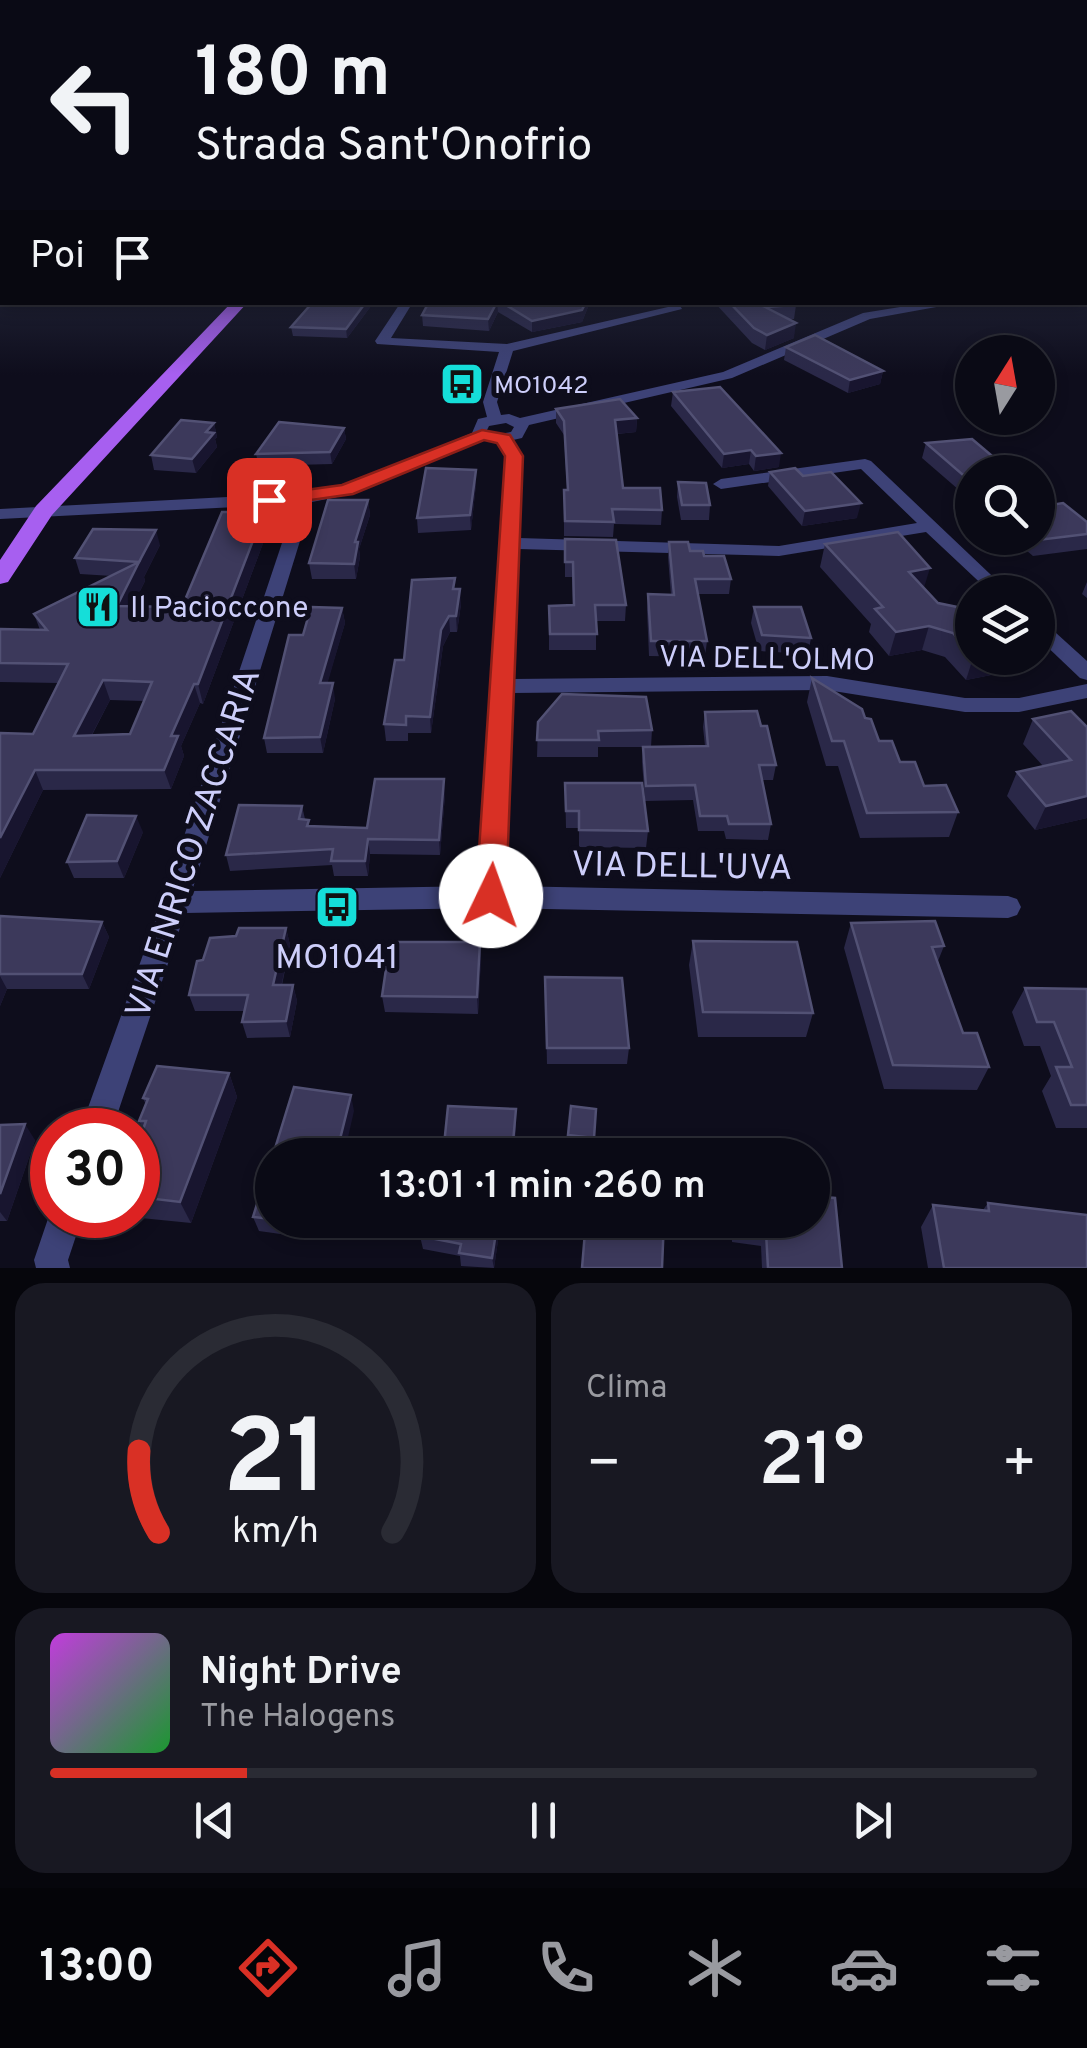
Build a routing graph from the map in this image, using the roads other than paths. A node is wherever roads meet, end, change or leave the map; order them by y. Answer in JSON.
{"nodes":[{"id":1,"x":237,"y":305,"type":"edge"},
{"id":2,"x":405,"y":305,"type":"edge"},
{"id":3,"x":673,"y":305,"type":"edge"},
{"id":4,"x":938,"y":305,"type":"edge"},
{"id":5,"x":508,"y":348,"type":"junction"},
{"id":6,"x":500,"y":428,"type":"junction"},
{"id":7,"x":721,"y":484,"type":"dead end"},
{"id":8,"x":305,"y":498,"type":"junction"},
{"id":9,"x":44,"y":511,"type":"junction"},
{"id":10,"x":0,"y":514,"type":"edge"},
{"id":11,"x":929,"y":526,"type":"junction"},
{"id":12,"x":510,"y":542,"type":"junction"},
{"id":13,"x":982,"y":575,"type":"edge"},
{"id":14,"x":0,"y":577,"type":"edge"},
{"id":15,"x":1055,"y":643,"type":"edge"},
{"id":16,"x":1087,"y":673,"type":"edge"},
{"id":17,"x":502,"y":686,"type":"junction"},
{"id":18,"x":1087,"y":691,"type":"edge"},
{"id":19,"x":491,"y":896,"type":"junction"},
{"id":20,"x":175,"y":902,"type":"junction"},
{"id":21,"x":1008,"y":906,"type":"dead end"},
{"id":22,"x":104,"y":1108,"type":"edge"},
{"id":23,"x":58,"y":1238,"type":"edge"},
{"id":24,"x":53,"y":1268,"type":"edge"}],
"edges":[{"from":1,"to":9,"type":"main road"},
{"from":2,"to":5,"type":"street"},
{"from":3,"to":5,"type":"street"},
{"from":4,"to":6,"type":"street"},
{"from":5,"to":6,"type":"street"},
{"from":6,"to":8,"type":"street"},
{"from":6,"to":12,"type":"street"},
{"from":7,"to":11,"type":"street"},
{"from":8,"to":9,"type":"street"},
{"from":8,"to":20,"type":"street","name":"VIA ENRICO ZACCARIA"},
{"from":9,"to":10,"type":"street"},
{"from":9,"to":14,"type":"main road"},
{"from":11,"to":12,"type":"street"},
{"from":11,"to":13,"type":"street"},
{"from":12,"to":17,"type":"street"},
{"from":15,"to":16,"type":"street"},
{"from":17,"to":18,"type":"street","name":"VIA DELL'OLMO"},
{"from":17,"to":19,"type":"street"},
{"from":19,"to":20,"type":"street","name":"VIA DELL'UVA"},
{"from":19,"to":21,"type":"street","name":"VIA DELL'UVA"},
{"from":20,"to":22,"type":"street","name":"VIA ENRICO ZACCARIA"},
{"from":23,"to":24,"type":"street"}]}
